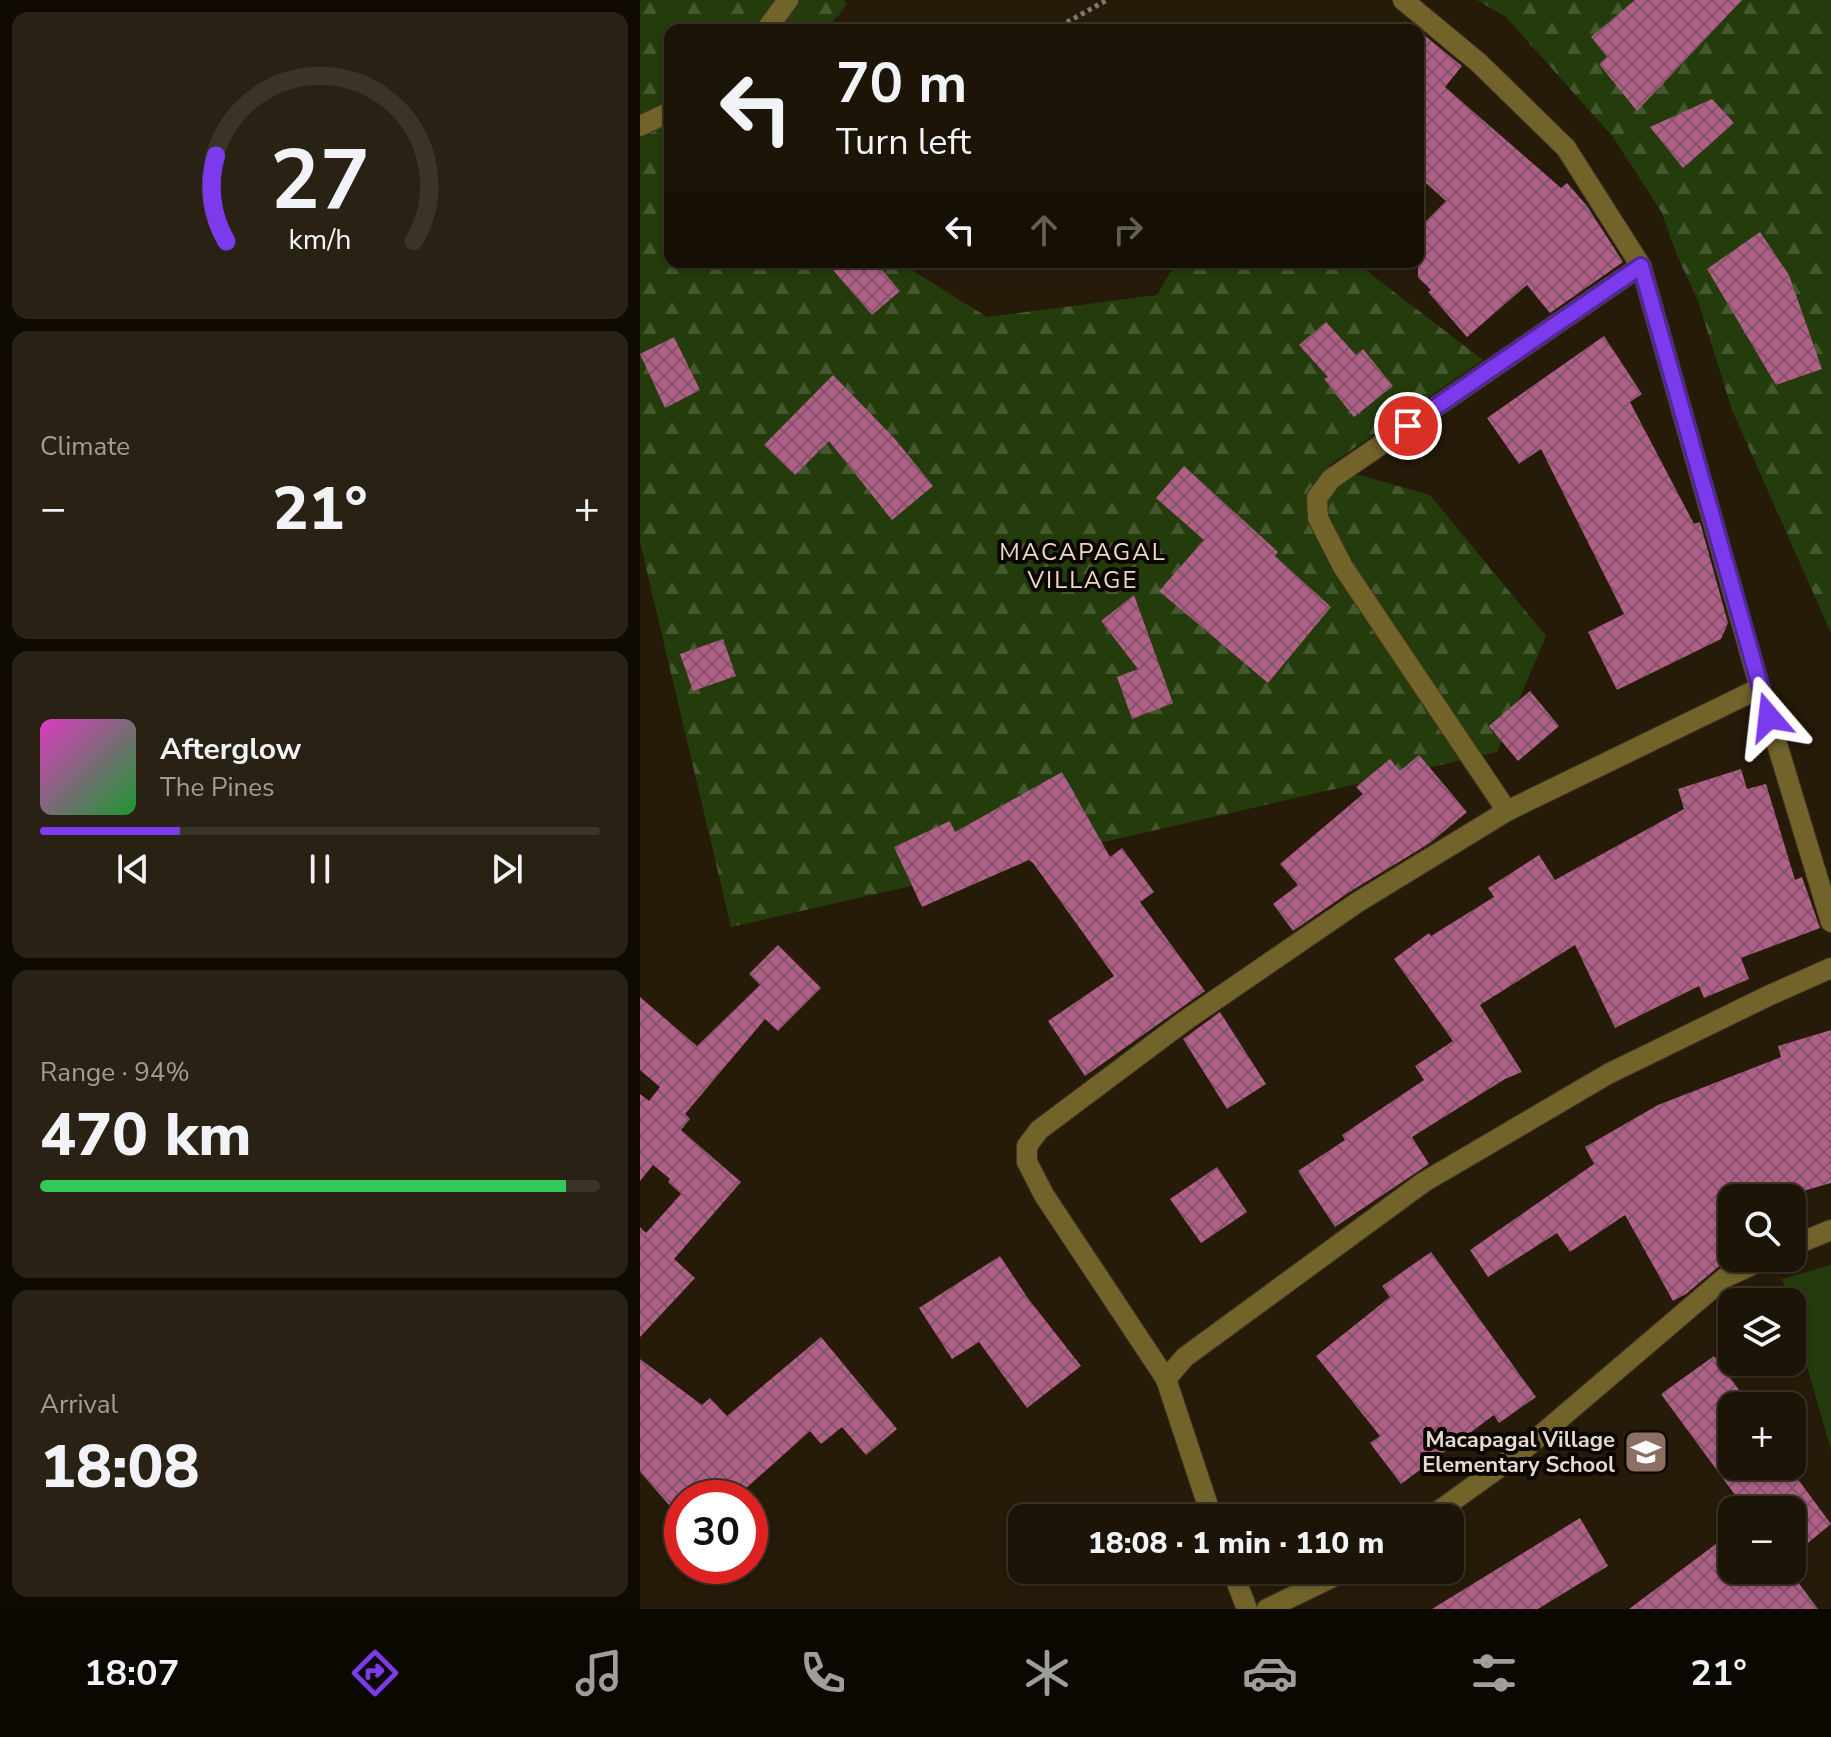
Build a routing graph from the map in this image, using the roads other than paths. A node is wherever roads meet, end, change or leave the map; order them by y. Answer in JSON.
{"nodes":[{"id":1,"x":788,"y":0,"type":"edge"},
{"id":2,"x":1403,"y":0,"type":"edge"},
{"id":3,"x":770,"y":24,"type":"edge"},
{"id":4,"x":664,"y":115,"type":"edge"},
{"id":5,"x":640,"y":126,"type":"edge"},
{"id":6,"x":1641,"y":266,"type":"junction"},
{"id":7,"x":1760,"y":688,"type":"junction"},
{"id":8,"x":1507,"y":811,"type":"junction"},
{"id":9,"x":1831,"y":922,"type":"edge"},
{"id":10,"x":1831,"y":968,"type":"edge"},
{"id":11,"x":1831,"y":1230,"type":"edge"},
{"id":12,"x":1806,"y":1240,"type":"edge"},
{"id":13,"x":1737,"y":1272,"type":"edge"},
{"id":14,"x":1166,"y":1379,"type":"junction"},
{"id":15,"x":1207,"y":1504,"type":"edge"},
{"id":16,"x":1448,"y":1504,"type":"edge"},
{"id":17,"x":1237,"y":1584,"type":"edge"},
{"id":18,"x":1318,"y":1584,"type":"edge"},
{"id":19,"x":1247,"y":1609,"type":"edge"},
{"id":20,"x":1267,"y":1609,"type":"edge"}],
"edges":[{"from":1,"to":3,"type":"street"},
{"from":2,"to":6,"type":"street"},
{"from":4,"to":5,"type":"street"},
{"from":6,"to":7,"type":"street"},
{"from":6,"to":8,"type":"street"},
{"from":7,"to":8,"type":"street"},
{"from":7,"to":9,"type":"street"},
{"from":8,"to":14,"type":"street"},
{"from":10,"to":14,"type":"street"},
{"from":11,"to":12,"type":"street"},
{"from":13,"to":16,"type":"street"},
{"from":14,"to":15,"type":"street"},
{"from":17,"to":19,"type":"street"},
{"from":18,"to":20,"type":"street"}]}
